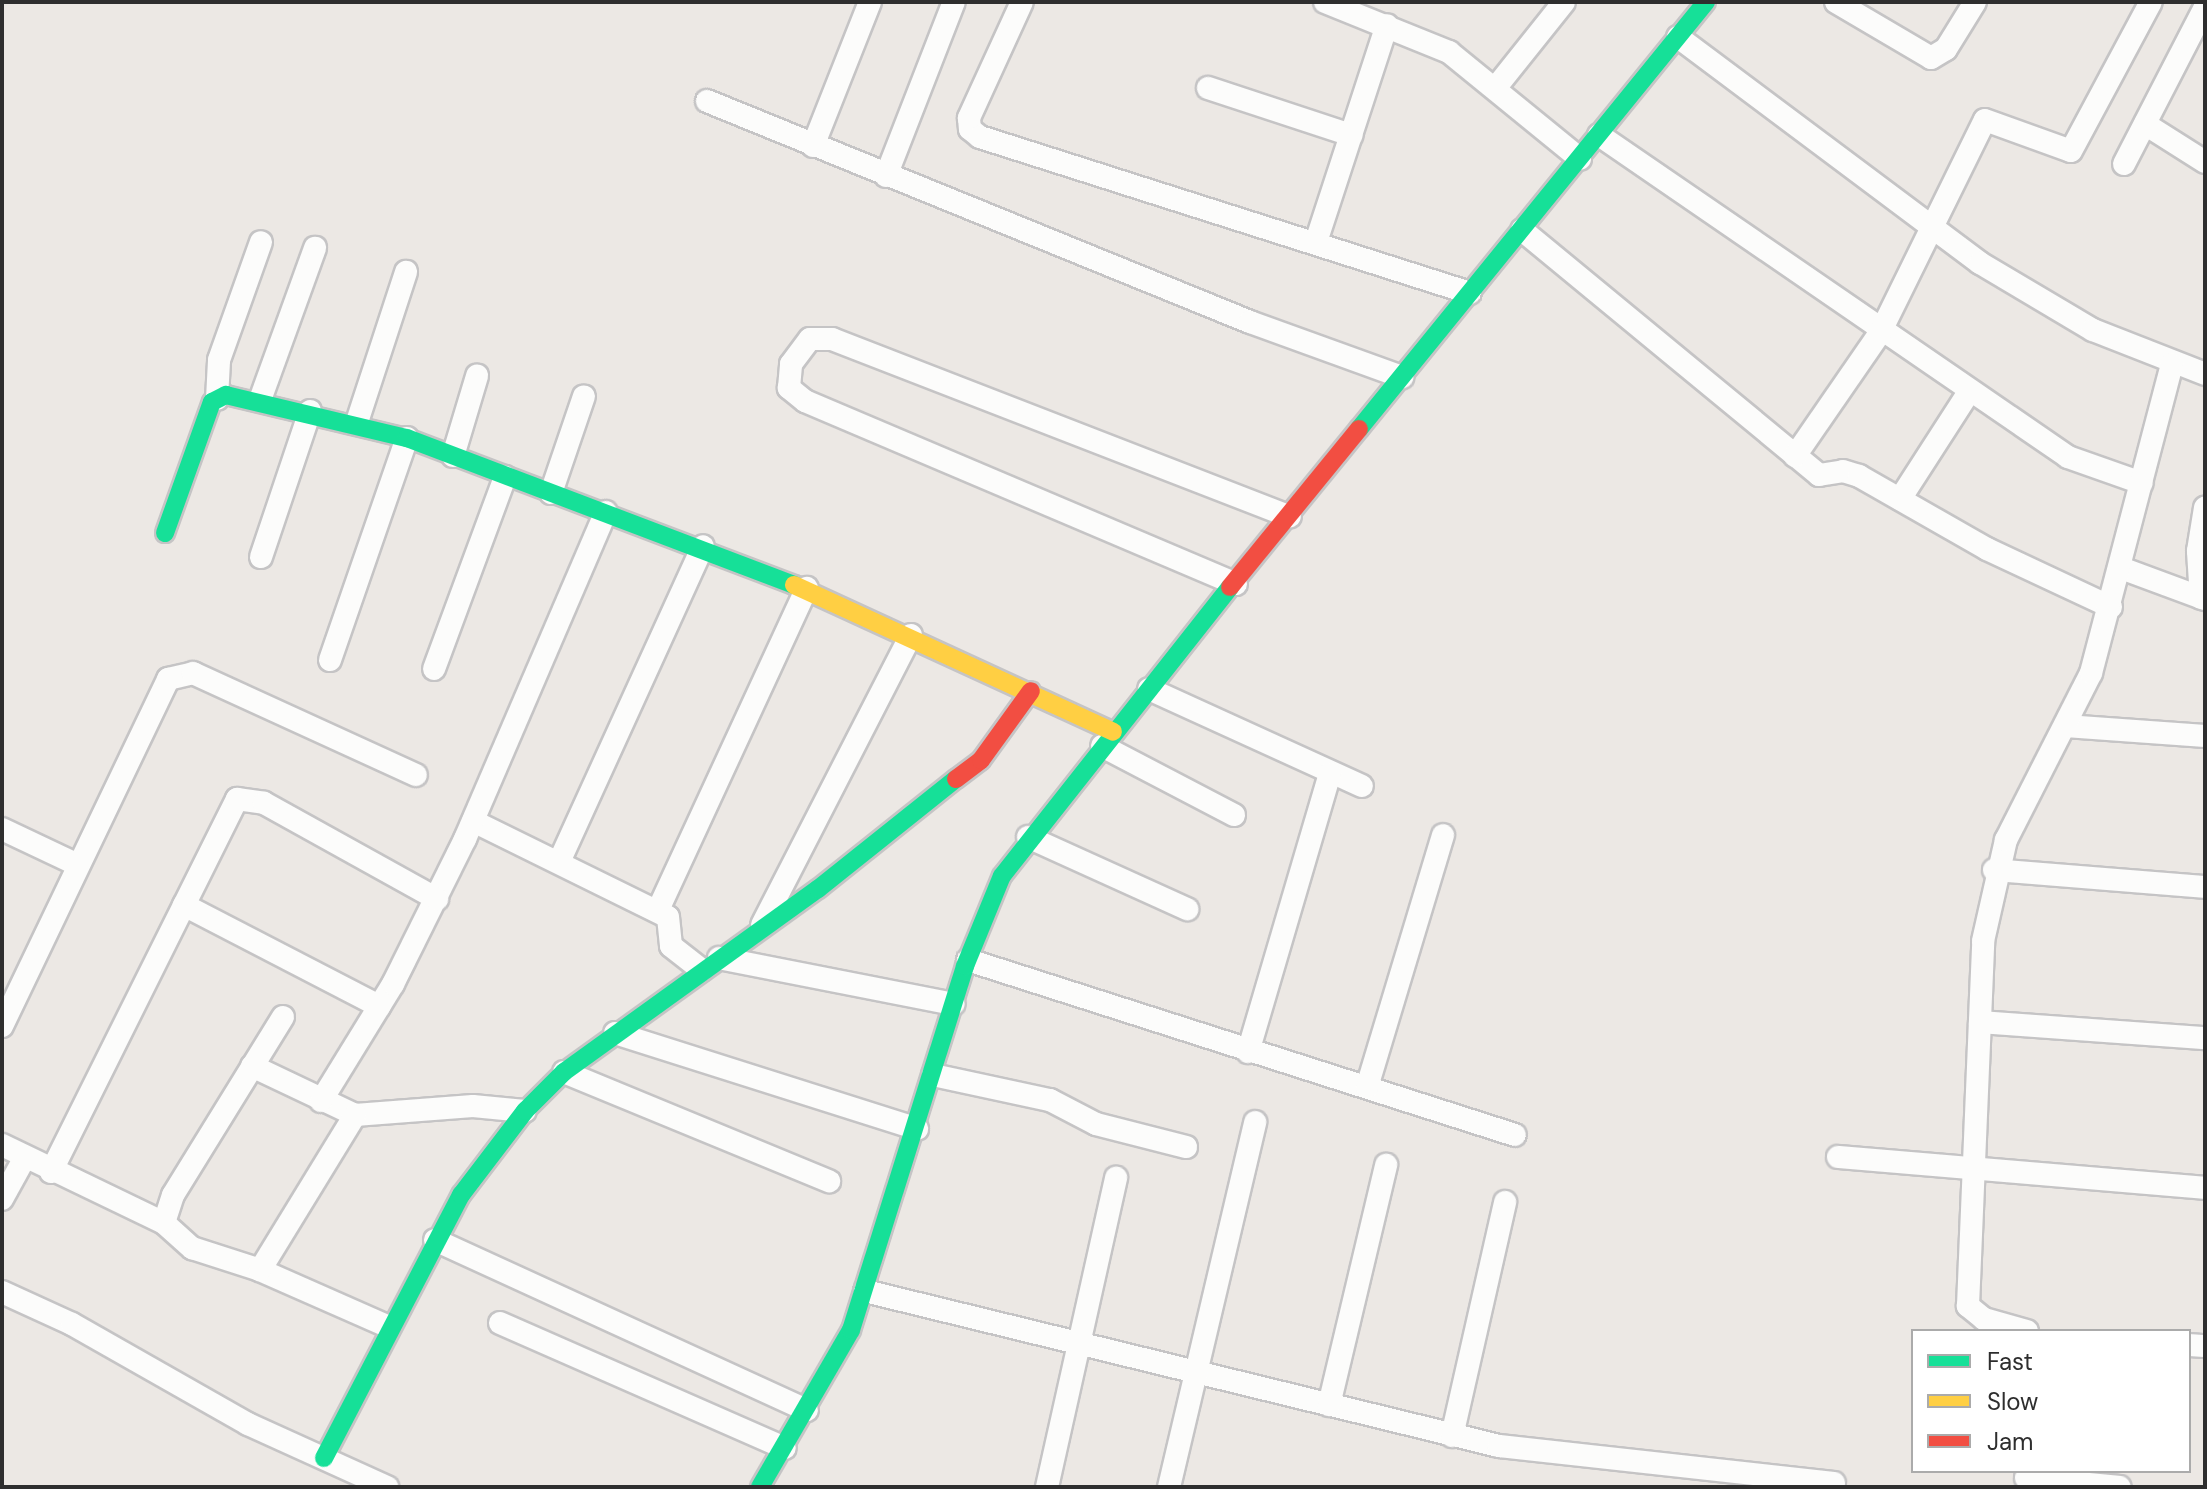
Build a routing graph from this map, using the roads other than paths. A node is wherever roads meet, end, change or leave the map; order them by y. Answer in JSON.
{"nodes":[{"id":1,"x":870,"y":2,"type":"edge"},
{"id":2,"x":954,"y":2,"type":"edge"},
{"id":3,"x":1022,"y":2,"type":"edge"},
{"id":4,"x":1325,"y":2,"type":"edge"},
{"id":5,"x":1564,"y":2,"type":"edge"},
{"id":6,"x":1706,"y":2,"type":"edge"},
{"id":7,"x":1836,"y":2,"type":"edge"},
{"id":8,"x":1975,"y":2,"type":"edge"},
{"id":9,"x":2151,"y":2,"type":"edge"},
{"id":10,"x":2205,"y":7,"type":"edge"},
{"id":11,"x":1387,"y":25,"type":"junction"},
{"id":12,"x":2199,"y":36,"type":"edge"},
{"id":13,"x":1678,"y":37,"type":"junction"},
{"id":14,"x":1497,"y":86,"type":"junction"},
{"id":15,"x":1208,"y":88,"type":"dead end"},
{"id":16,"x":707,"y":101,"type":"dead end"},
{"id":17,"x":2145,"y":124,"type":"junction"},
{"id":18,"x":1351,"y":135,"type":"junction"},
{"id":19,"x":1599,"y":135,"type":"junction"},
{"id":20,"x":813,"y":146,"type":"junction"},
{"id":21,"x":1580,"y":159,"type":"junction"},
{"id":22,"x":2205,"y":162,"type":"edge"},
{"id":23,"x":2124,"y":164,"type":"dead end"},
{"id":24,"x":886,"y":176,"type":"junction"},
{"id":25,"x":1522,"y":230,"type":"junction"},
{"id":26,"x":1933,"y":230,"type":"junction"},
{"id":27,"x":261,"y":242,"type":"dead end"},
{"id":28,"x":1316,"y":242,"type":"junction"},
{"id":29,"x":315,"y":248,"type":"dead end"},
{"id":30,"x":406,"y":272,"type":"dead end"},
{"id":31,"x":1470,"y":293,"type":"junction"},
{"id":32,"x":1880,"y":333,"type":"junction"},
{"id":33,"x":2172,"y":364,"type":"junction"},
{"id":34,"x":2205,"y":374,"type":"edge"},
{"id":35,"x":477,"y":376,"type":"dead end"},
{"id":36,"x":1402,"y":377,"type":"junction"},
{"id":37,"x":1969,"y":392,"type":"junction"},
{"id":38,"x":584,"y":396,"type":"dead end"},
{"id":39,"x":217,"y":399,"type":"junction"},
{"id":40,"x":260,"y":400,"type":"junction"},
{"id":41,"x":310,"y":411,"type":"junction"},
{"id":42,"x":357,"y":422,"type":"junction"},
{"id":43,"x":407,"y":438,"type":"junction"},
{"id":44,"x":453,"y":456,"type":"junction"},
{"id":45,"x":1795,"y":456,"type":"junction"},
{"id":46,"x":505,"y":477,"type":"junction"},
{"id":47,"x":2142,"y":483,"type":"junction"},
{"id":48,"x":551,"y":493,"type":"junction"},
{"id":49,"x":1900,"y":499,"type":"junction"},
{"id":50,"x":2205,"y":508,"type":"edge"},
{"id":51,"x":606,"y":512,"type":"junction"},
{"id":52,"x":1290,"y":517,"type":"junction"},
{"id":53,"x":165,"y":533,"type":"dead end"},
{"id":54,"x":703,"y":546,"type":"junction"},
{"id":55,"x":261,"y":557,"type":"dead end"},
{"id":56,"x":2121,"y":568,"type":"junction"},
{"id":57,"x":1236,"y":584,"type":"junction"},
{"id":58,"x":807,"y":588,"type":"junction"},
{"id":59,"x":2203,"y":598,"type":"edge"},
{"id":60,"x":2111,"y":607,"type":"junction"},
{"id":61,"x":911,"y":635,"type":"junction"},
{"id":62,"x":330,"y":660,"type":"dead end"},
{"id":63,"x":434,"y":669,"type":"dead end"},
{"id":64,"x":1149,"y":689,"type":"junction"},
{"id":65,"x":1031,"y":691,"type":"junction"},
{"id":66,"x":2066,"y":726,"type":"junction"},
{"id":67,"x":2205,"y":736,"type":"edge"},
{"id":68,"x":1108,"y":739,"type":"junction"},
{"id":69,"x":1330,"y":774,"type":"junction"},
{"id":70,"x":416,"y":775,"type":"dead end"},
{"id":71,"x":1362,"y":786,"type":"dead end"},
{"id":72,"x":1234,"y":815,"type":"dead end"},
{"id":73,"x":473,"y":821,"type":"junction"},
{"id":74,"x":2,"y":829,"type":"edge"},
{"id":75,"x":1443,"y":835,"type":"dead end"},
{"id":76,"x":1028,"y":837,"type":"junction"},
{"id":77,"x":559,"y":862,"type":"junction"},
{"id":78,"x":78,"y":865,"type":"junction"},
{"id":79,"x":1994,"y":870,"type":"junction"},
{"id":80,"x":2205,"y":887,"type":"edge"},
{"id":81,"x":437,"y":899,"type":"junction"},
{"id":82,"x":184,"y":905,"type":"junction"},
{"id":83,"x":1187,"y":909,"type":"dead end"},
{"id":84,"x":658,"y":910,"type":"junction"},
{"id":85,"x":759,"y":930,"type":"junction"},
{"id":86,"x":968,"y":960,"type":"junction"},
{"id":87,"x":710,"y":964,"type":"junction"},
{"id":88,"x":954,"y":1004,"type":"junction"},
{"id":89,"x":379,"y":1006,"type":"junction"},
{"id":90,"x":283,"y":1017,"type":"dead end"},
{"id":91,"x":1980,"y":1022,"type":"junction"},
{"id":92,"x":2,"y":1026,"type":"edge"},
{"id":93,"x":615,"y":1033,"type":"junction"},
{"id":94,"x":2205,"y":1038,"type":"edge"},
{"id":95,"x":1248,"y":1052,"type":"junction"},
{"id":96,"x":252,"y":1066,"type":"junction"},
{"id":97,"x":564,"y":1072,"type":"junction"},
{"id":98,"x":933,"y":1075,"type":"junction"},
{"id":99,"x":1367,"y":1087,"type":"junction"},
{"id":100,"x":321,"y":1101,"type":"junction"},
{"id":101,"x":525,"y":1111,"type":"junction"},
{"id":102,"x":355,"y":1115,"type":"junction"},
{"id":103,"x":1255,"y":1122,"type":"dead end"},
{"id":104,"x":917,"y":1129,"type":"junction"},
{"id":105,"x":1515,"y":1135,"type":"dead end"},
{"id":106,"x":2,"y":1145,"type":"edge"},
{"id":107,"x":1186,"y":1147,"type":"dead end"},
{"id":108,"x":1838,"y":1157,"type":"dead end"},
{"id":109,"x":24,"y":1159,"type":"junction"},
{"id":110,"x":1386,"y":1165,"type":"dead end"},
{"id":111,"x":51,"y":1172,"type":"junction"},
{"id":112,"x":1973,"y":1172,"type":"junction"},
{"id":113,"x":1116,"y":1178,"type":"dead end"},
{"id":114,"x":829,"y":1181,"type":"dead end"},
{"id":115,"x":2205,"y":1188,"type":"edge"},
{"id":116,"x":2,"y":1199,"type":"edge"},
{"id":117,"x":1505,"y":1202,"type":"dead end"},
{"id":118,"x":164,"y":1223,"type":"junction"},
{"id":119,"x":435,"y":1240,"type":"junction"},
{"id":120,"x":260,"y":1270,"type":"junction"},
{"id":121,"x":865,"y":1291,"type":"junction"},
{"id":122,"x":2,"y":1292,"type":"edge"},
{"id":123,"x":500,"y":1323,"type":"dead end"},
{"id":124,"x":387,"y":1326,"type":"junction"},
{"id":125,"x":2020,"y":1329,"type":"edge"},
{"id":126,"x":1077,"y":1343,"type":"junction"},
{"id":127,"x":1195,"y":1372,"type":"junction"},
{"id":128,"x":1329,"y":1405,"type":"junction"},
{"id":129,"x":807,"y":1410,"type":"junction"},
{"id":130,"x":1452,"y":1436,"type":"junction"},
{"id":131,"x":785,"y":1448,"type":"junction"},
{"id":132,"x":324,"y":1458,"type":"junction"},
{"id":133,"x":2026,"y":1479,"type":"edge"},
{"id":134,"x":1834,"y":1483,"type":"dead end"},
{"id":135,"x":387,"y":1487,"type":"edge"},
{"id":136,"x":760,"y":1487,"type":"edge"},
{"id":137,"x":1047,"y":1487,"type":"edge"},
{"id":138,"x":1169,"y":1487,"type":"edge"},
{"id":139,"x":2120,"y":1487,"type":"edge"}],
"edges":[{"from":1,"to":20,"type":"street"},
{"from":2,"to":24,"type":"street"},
{"from":3,"to":28,"type":"street"},
{"from":4,"to":11,"type":"street"},
{"from":5,"to":14,"type":"street"},
{"from":6,"to":13,"type":"street"},
{"from":7,"to":8,"type":"street"},
{"from":9,"to":26,"type":"street"},
{"from":10,"to":12,"type":"street"},
{"from":11,"to":14,"type":"street"},
{"from":11,"to":18,"type":"street"},
{"from":12,"to":17,"type":"street"},
{"from":13,"to":19,"type":"street"},
{"from":13,"to":26,"type":"street"},
{"from":14,"to":21,"type":"street"},
{"from":15,"to":18,"type":"street"},
{"from":16,"to":20,"type":"street"},
{"from":17,"to":22,"type":"street"},
{"from":17,"to":23,"type":"street"},
{"from":18,"to":28,"type":"street"},
{"from":19,"to":21,"type":"street"},
{"from":19,"to":32,"type":"street"},
{"from":20,"to":24,"type":"street"},
{"from":21,"to":25,"type":"street"},
{"from":24,"to":36,"type":"street"},
{"from":25,"to":31,"type":"street"},
{"from":25,"to":45,"type":"street"},
{"from":26,"to":32,"type":"street"},
{"from":26,"to":33,"type":"street"},
{"from":27,"to":39,"type":"street"},
{"from":28,"to":31,"type":"street"},
{"from":29,"to":40,"type":"street"},
{"from":30,"to":42,"type":"street"},
{"from":31,"to":36,"type":"street"},
{"from":32,"to":37,"type":"street"},
{"from":32,"to":45,"type":"street"},
{"from":33,"to":34,"type":"street"},
{"from":33,"to":47,"type":"street"},
{"from":35,"to":44,"type":"street"},
{"from":36,"to":52,"type":"street"},
{"from":37,"to":47,"type":"street"},
{"from":37,"to":49,"type":"street"},
{"from":38,"to":48,"type":"street"},
{"from":39,"to":40,"type":"street"},
{"from":39,"to":53,"type":"street"},
{"from":40,"to":41,"type":"street"},
{"from":41,"to":42,"type":"street"},
{"from":41,"to":55,"type":"street"},
{"from":42,"to":43,"type":"street"},
{"from":43,"to":44,"type":"street"},
{"from":43,"to":62,"type":"street"},
{"from":44,"to":46,"type":"street"},
{"from":45,"to":49,"type":"street"},
{"from":46,"to":48,"type":"street"},
{"from":46,"to":63,"type":"street"},
{"from":47,"to":56,"type":"street"},
{"from":48,"to":51,"type":"street"},
{"from":49,"to":60,"type":"street"},
{"from":50,"to":59,"type":"street"},
{"from":51,"to":54,"type":"street"},
{"from":51,"to":73,"type":"street"},
{"from":52,"to":57,"type":"street"},
{"from":52,"to":57,"type":"street"},
{"from":54,"to":58,"type":"street"},
{"from":54,"to":77,"type":"street"},
{"from":56,"to":59,"type":"street"},
{"from":56,"to":60,"type":"street"},
{"from":57,"to":64,"type":"street"},
{"from":58,"to":61,"type":"street"},
{"from":58,"to":84,"type":"street"},
{"from":60,"to":66,"type":"street"},
{"from":61,"to":65,"type":"street"},
{"from":61,"to":85,"type":"street"},
{"from":64,"to":68,"type":"street"},
{"from":64,"to":69,"type":"street"},
{"from":65,"to":68,"type":"street"},
{"from":65,"to":85,"type":"street"},
{"from":66,"to":67,"type":"street"},
{"from":66,"to":79,"type":"street"},
{"from":68,"to":72,"type":"street"},
{"from":68,"to":76,"type":"street"},
{"from":69,"to":71,"type":"street"},
{"from":69,"to":95,"type":"street"},
{"from":70,"to":78,"type":"street"},
{"from":73,"to":77,"type":"street"},
{"from":73,"to":81,"type":"street"},
{"from":74,"to":78,"type":"street"},
{"from":75,"to":99,"type":"street"},
{"from":76,"to":83,"type":"street"},
{"from":76,"to":86,"type":"street"},
{"from":77,"to":84,"type":"street"},
{"from":78,"to":92,"type":"street"},
{"from":79,"to":80,"type":"street"},
{"from":79,"to":91,"type":"street"},
{"from":81,"to":82,"type":"street"},
{"from":81,"to":89,"type":"street"},
{"from":82,"to":89,"type":"street"},
{"from":82,"to":111,"type":"street"},
{"from":84,"to":87,"type":"street"},
{"from":85,"to":87,"type":"street"},
{"from":86,"to":88,"type":"street"},
{"from":86,"to":95,"type":"street"},
{"from":87,"to":88,"type":"street"},
{"from":87,"to":93,"type":"street"},
{"from":88,"to":98,"type":"street"},
{"from":89,"to":100,"type":"street"},
{"from":90,"to":96,"type":"street"},
{"from":91,"to":94,"type":"street"},
{"from":91,"to":112,"type":"street"},
{"from":93,"to":97,"type":"street"},
{"from":93,"to":104,"type":"street"},
{"from":95,"to":99,"type":"street"},
{"from":96,"to":100,"type":"street"},
{"from":96,"to":118,"type":"street"},
{"from":97,"to":101,"type":"street"},
{"from":97,"to":114,"type":"street"},
{"from":98,"to":104,"type":"street"},
{"from":98,"to":107,"type":"street"},
{"from":99,"to":105,"type":"street"},
{"from":100,"to":102,"type":"street"},
{"from":101,"to":102,"type":"street"},
{"from":101,"to":119,"type":"street"},
{"from":102,"to":120,"type":"street"},
{"from":103,"to":127,"type":"street"},
{"from":104,"to":121,"type":"street"},
{"from":106,"to":109,"type":"street"},
{"from":108,"to":112,"type":"street"},
{"from":109,"to":111,"type":"street"},
{"from":109,"to":116,"type":"street"},
{"from":110,"to":128,"type":"street"},
{"from":111,"to":118,"type":"street"},
{"from":112,"to":115,"type":"street"},
{"from":112,"to":125,"type":"street"},
{"from":113,"to":126,"type":"street"},
{"from":117,"to":130,"type":"street"},
{"from":118,"to":120,"type":"street"},
{"from":119,"to":124,"type":"street"},
{"from":119,"to":129,"type":"street"},
{"from":120,"to":124,"type":"street"},
{"from":121,"to":126,"type":"street"},
{"from":121,"to":129,"type":"street"},
{"from":122,"to":132,"type":"street"},
{"from":123,"to":131,"type":"street"},
{"from":124,"to":132,"type":"street"},
{"from":126,"to":127,"type":"street"},
{"from":126,"to":137,"type":"street"},
{"from":127,"to":128,"type":"street"},
{"from":127,"to":138,"type":"street"},
{"from":128,"to":130,"type":"street"},
{"from":129,"to":131,"type":"street"},
{"from":130,"to":134,"type":"street"},
{"from":131,"to":136,"type":"street"},
{"from":132,"to":135,"type":"street"},
{"from":133,"to":139,"type":"street"}]}
